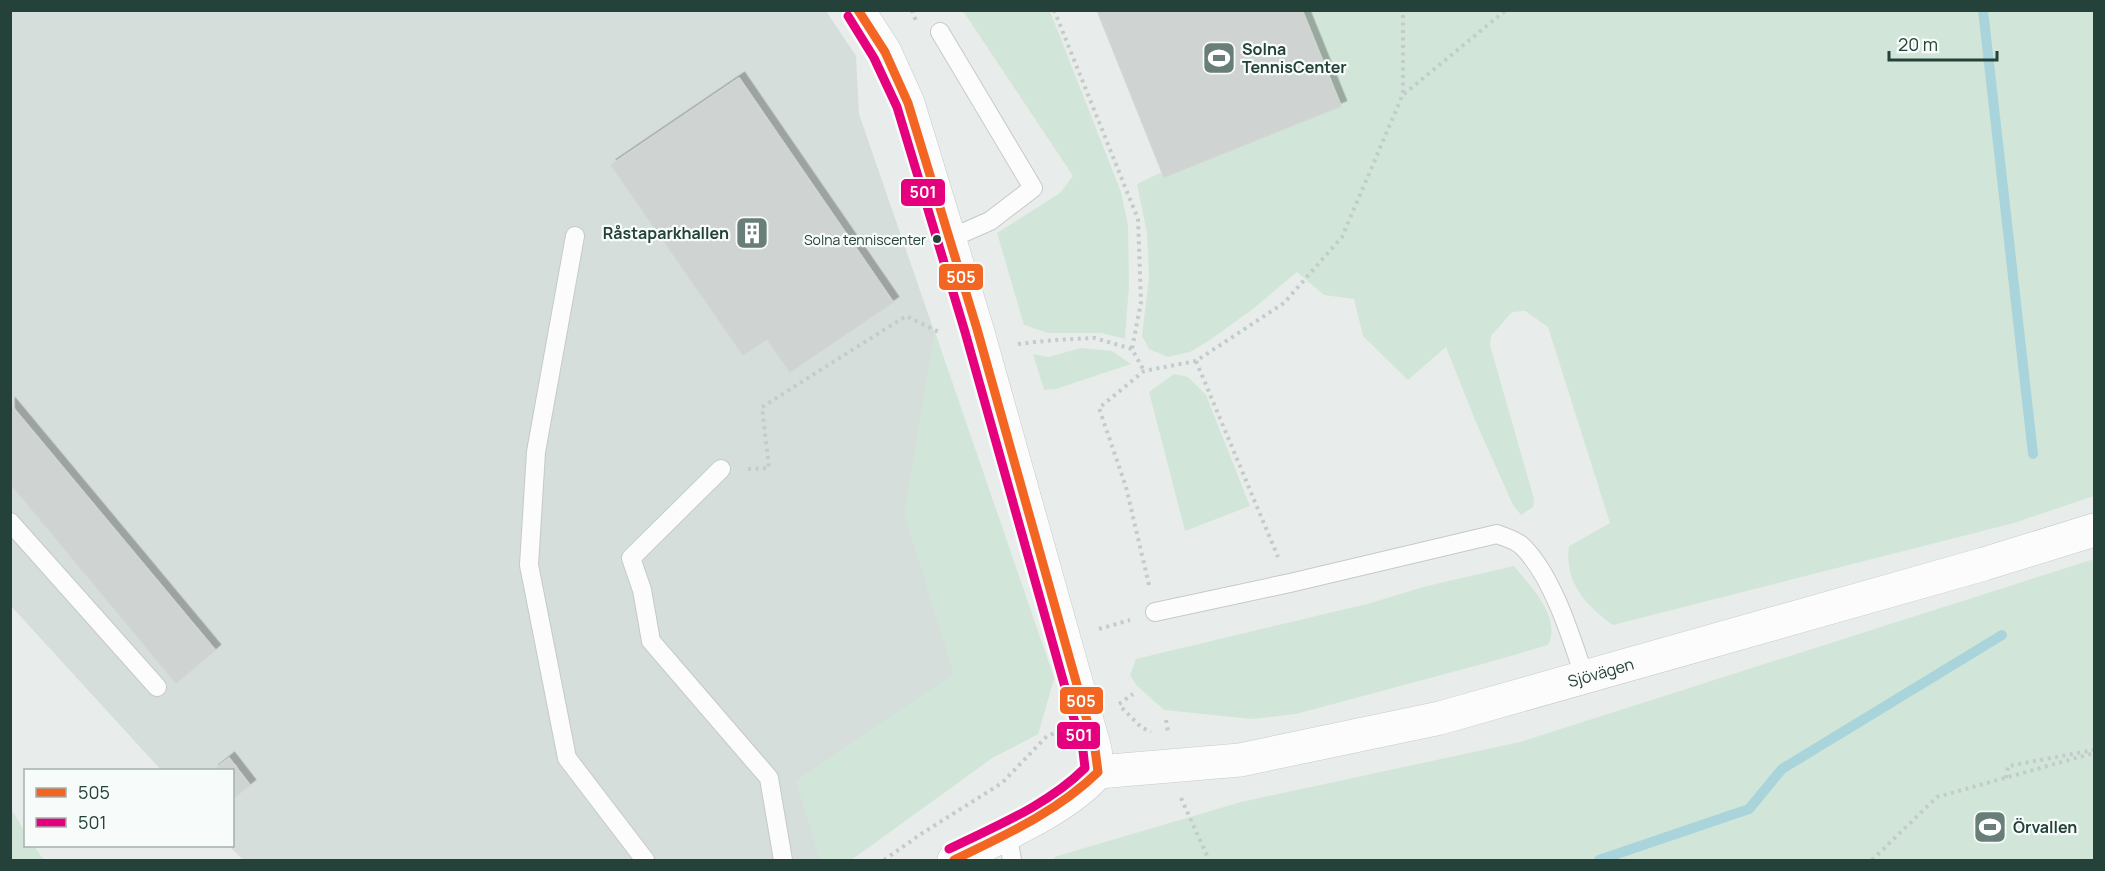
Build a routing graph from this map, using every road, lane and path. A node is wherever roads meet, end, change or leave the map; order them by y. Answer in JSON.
{"nodes":[{"id":1,"x":858,"y":10,"type":"edge"},
{"id":2,"x":1054,"y":10,"type":"edge"},
{"id":3,"x":1404,"y":10,"type":"edge"},
{"id":4,"x":1506,"y":10,"type":"edge"},
{"id":5,"x":940,"y":32,"type":"dead end"},
{"id":6,"x":1403,"y":94,"type":"junction"},
{"id":7,"x":575,"y":237,"type":"dead end"},
{"id":8,"x":949,"y":239,"type":"junction"},
{"id":9,"x":946,"y":336,"type":"dead end"},
{"id":10,"x":1018,"y":344,"type":"dead end"},
{"id":11,"x":1132,"y":349,"type":"junction"},
{"id":12,"x":1196,"y":361,"type":"junction"},
{"id":13,"x":1144,"y":371,"type":"junction"},
{"id":14,"x":769,"y":468,"type":"dead end"},
{"id":15,"x":721,"y":470,"type":"dead end"},
{"id":16,"x":10,"y":522,"type":"edge"},
{"id":17,"x":2094,"y":530,"type":"edge"},
{"id":18,"x":1290,"y":583,"type":"junction"},
{"id":19,"x":1155,"y":612,"type":"junction"},
{"id":20,"x":1099,"y":628,"type":"dead end"},
{"id":21,"x":1584,"y":676,"type":"junction"},
{"id":22,"x":157,"y":687,"type":"dead end"},
{"id":23,"x":1133,"y":694,"type":"dead end"},
{"id":24,"x":1088,"y":723,"type":"junction"},
{"id":25,"x":1160,"y":738,"type":"dead end"},
{"id":26,"x":2094,"y":752,"type":"edge"},
{"id":27,"x":1098,"y":772,"type":"junction"},
{"id":28,"x":2007,"y":778,"type":"junction"},
{"id":29,"x":1182,"y":802,"type":"dead end"},
{"id":30,"x":1010,"y":846,"type":"edge"},
{"id":31,"x":645,"y":861,"type":"edge"},
{"id":32,"x":783,"y":861,"type":"edge"},
{"id":33,"x":884,"y":861,"type":"edge"},
{"id":34,"x":954,"y":861,"type":"edge"},
{"id":35,"x":1209,"y":861,"type":"edge"},
{"id":36,"x":1872,"y":861,"type":"edge"}],
"edges":[{"from":1,"to":8,"type":"street"},
{"from":2,"to":11,"type":"path"},
{"from":3,"to":6,"type":"path"},
{"from":4,"to":6,"type":"path"},
{"from":5,"to":8,"type":"lane"},
{"from":6,"to":12,"type":"path"},
{"from":7,"to":31,"type":"lane"},
{"from":8,"to":24,"type":"street"},
{"from":9,"to":14,"type":"path"},
{"from":10,"to":11,"type":"path"},
{"from":11,"to":13,"type":"path"},
{"from":12,"to":13,"type":"path"},
{"from":12,"to":18,"type":"path"},
{"from":13,"to":19,"type":"path"},
{"from":15,"to":32,"type":"lane"},
{"from":16,"to":22,"type":"lane"},
{"from":17,"to":21,"type":"street","name":"Sjövägen"},
{"from":18,"to":19,"type":"lane"},
{"from":18,"to":21,"type":"lane"},
{"from":19,"to":20,"type":"path"},
{"from":21,"to":27,"type":"street","name":"Sjövägen"},
{"from":23,"to":25,"type":"path"},
{"from":24,"to":27,"type":"street"},
{"from":24,"to":33,"type":"path"},
{"from":26,"to":28,"type":"path"},
{"from":26,"to":28,"type":"path"},
{"from":27,"to":30,"type":"street"},
{"from":28,"to":36,"type":"path"},
{"from":29,"to":35,"type":"path"},
{"from":30,"to":34,"type":"street"}]}
